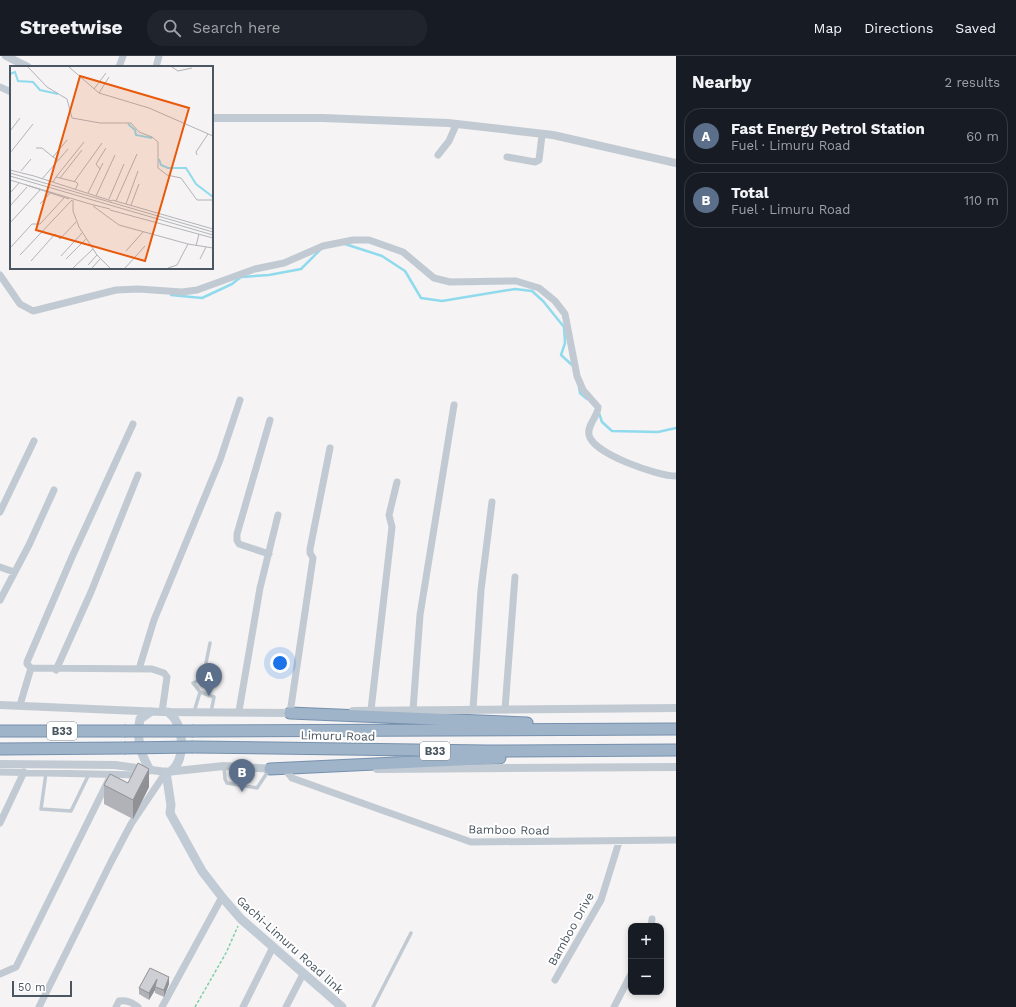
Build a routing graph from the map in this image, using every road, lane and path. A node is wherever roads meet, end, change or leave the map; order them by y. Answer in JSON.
{"nodes":[{"id":1,"x":6,"y":56,"type":"edge"},
{"id":2,"x":123,"y":56,"type":"edge"},
{"id":3,"x":159,"y":56,"type":"edge"},
{"id":4,"x":24,"y":62,"type":"edge"},
{"id":5,"x":119,"y":66,"type":"edge"},
{"id":6,"x":156,"y":66,"type":"edge"},
{"id":7,"x":0,"y":87,"type":"edge"},
{"id":8,"x":10,"y":92,"type":"edge"},
{"id":9,"x":213,"y":118,"type":"edge"},
{"id":10,"x":456,"y":124,"type":"junction"},
{"id":11,"x":542,"y":135,"type":"junction"},
{"id":12,"x":438,"y":155,"type":"dead end"},
{"id":13,"x":507,"y":157,"type":"dead end"},
{"id":14,"x":676,"y":162,"type":"edge"},
{"id":15,"x":0,"y":275,"type":"edge"},
{"id":16,"x":240,"y":400,"type":"dead end"},
{"id":17,"x":454,"y":405,"type":"dead end"},
{"id":18,"x":270,"y":420,"type":"dead end"},
{"id":19,"x":133,"y":424,"type":"dead end"},
{"id":20,"x":34,"y":441,"type":"dead end"},
{"id":21,"x":330,"y":448,"type":"dead end"},
{"id":22,"x":138,"y":475,"type":"dead end"},
{"id":23,"x":676,"y":476,"type":"edge"},
{"id":24,"x":396,"y":482,"type":"dead end"},
{"id":25,"x":54,"y":490,"type":"dead end"},
{"id":26,"x":492,"y":502,"type":"dead end"},
{"id":27,"x":0,"y":512,"type":"edge"},
{"id":28,"x":278,"y":515,"type":"dead end"},
{"id":29,"x":269,"y":554,"type":"junction"},
{"id":30,"x":0,"y":567,"type":"edge"},
{"id":31,"x":14,"y":572,"type":"junction"},
{"id":32,"x":515,"y":577,"type":"dead end"},
{"id":33,"x":0,"y":600,"type":"edge"},
{"id":34,"x":210,"y":643,"type":"dead end"},
{"id":35,"x":31,"y":668,"type":"junction"},
{"id":36,"x":138,"y":669,"type":"junction"},
{"id":37,"x":56,"y":670,"type":"junction"},
{"id":38,"x":200,"y":692,"type":"junction"},
{"id":39,"x":0,"y":705,"type":"edge"},
{"id":40,"x":20,"y":705,"type":"junction"},
{"id":41,"x":676,"y":708,"type":"edge"},
{"id":42,"x":505,"y":709,"type":"junction"},
{"id":43,"x":371,"y":710,"type":"junction"},
{"id":44,"x":413,"y":710,"type":"junction"},
{"id":45,"x":473,"y":710,"type":"junction"},
{"id":46,"x":239,"y":711,"type":"junction"},
{"id":47,"x":150,"y":712,"type":"junction"},
{"id":48,"x":165,"y":712,"type":"junction"},
{"id":49,"x":194,"y":712,"type":"junction"},
{"id":50,"x":211,"y":712,"type":"junction"},
{"id":51,"x":290,"y":713,"type":"junction"},
{"id":52,"x":676,"y":729,"type":"edge"},
{"id":53,"x":0,"y":731,"type":"edge"},
{"id":54,"x":0,"y":749,"type":"edge"},
{"id":55,"x":676,"y":750,"type":"edge"},
{"id":56,"x":0,"y":764,"type":"edge"},
{"id":57,"x":224,"y":766,"type":"junction"},
{"id":58,"x":676,"y":767,"type":"edge"},
{"id":59,"x":147,"y":769,"type":"junction"},
{"id":60,"x":270,"y":769,"type":"junction"},
{"id":61,"x":285,"y":769,"type":"junction"},
{"id":62,"x":0,"y":772,"type":"edge"},
{"id":63,"x":24,"y":772,"type":"junction"},
{"id":64,"x":46,"y":772,"type":"junction"},
{"id":65,"x":168,"y":772,"type":"junction"},
{"id":66,"x":89,"y":774,"type":"junction"},
{"id":67,"x":111,"y":775,"type":"junction"},
{"id":68,"x":0,"y":823,"type":"edge"},
{"id":69,"x":676,"y":840,"type":"edge"},
{"id":70,"x":619,"y":842,"type":"junction"},
{"id":71,"x":222,"y":898,"type":"junction"},
{"id":72,"x":241,"y":919,"type":"junction"},
{"id":73,"x":411,"y":933,"type":"dead end"},
{"id":74,"x":273,"y":947,"type":"junction"},
{"id":75,"x":0,"y":974,"type":"edge"},
{"id":76,"x":303,"y":974,"type":"junction"},
{"id":77,"x":555,"y":980,"type":"dead end"},
{"id":78,"x":628,"y":980,"type":"edge"},
{"id":79,"x":39,"y":1007,"type":"edge"},
{"id":80,"x":116,"y":1007,"type":"edge"},
{"id":81,"x":138,"y":1007,"type":"edge"},
{"id":82,"x":162,"y":1007,"type":"edge"},
{"id":83,"x":195,"y":1007,"type":"edge"},
{"id":84,"x":243,"y":1007,"type":"edge"},
{"id":85,"x":286,"y":1007,"type":"edge"},
{"id":86,"x":342,"y":1007,"type":"edge"},
{"id":87,"x":373,"y":1007,"type":"edge"},
{"id":88,"x":614,"y":1007,"type":"edge"}],
"edges":[{"from":1,"to":4,"type":"street"},
{"from":2,"to":5,"type":"street"},
{"from":3,"to":6,"type":"street"},
{"from":7,"to":8,"type":"street"},
{"from":9,"to":10,"type":"street"},
{"from":10,"to":11,"type":"street"},
{"from":10,"to":12,"type":"street"},
{"from":11,"to":13,"type":"street"},
{"from":11,"to":14,"type":"street"},
{"from":15,"to":23,"type":"street"},
{"from":16,"to":36,"type":"street"},
{"from":17,"to":44,"type":"street"},
{"from":18,"to":29,"type":"street"},
{"from":19,"to":35,"type":"street"},
{"from":20,"to":27,"type":"street"},
{"from":21,"to":51,"type":"street"},
{"from":22,"to":37,"type":"street"},
{"from":24,"to":43,"type":"street"},
{"from":25,"to":31,"type":"street"},
{"from":26,"to":45,"type":"street"},
{"from":28,"to":29,"type":"street"},
{"from":29,"to":46,"type":"street"},
{"from":30,"to":31,"type":"street"},
{"from":31,"to":33,"type":"street"},
{"from":32,"to":42,"type":"street"},
{"from":34,"to":38,"type":"lane"},
{"from":35,"to":37,"type":"street"},
{"from":35,"to":40,"type":"street"},
{"from":36,"to":37,"type":"street"},
{"from":36,"to":48,"type":"street"},
{"from":38,"to":49,"type":"lane"},
{"from":38,"to":50,"type":"lane"},
{"from":39,"to":40,"type":"street"},
{"from":40,"to":47,"type":"street"},
{"from":41,"to":42,"type":"street"},
{"from":42,"to":45,"type":"street"},
{"from":43,"to":44,"type":"street"},
{"from":43,"to":51,"type":"street"},
{"from":44,"to":45,"type":"street"},
{"from":46,"to":50,"type":"street"},
{"from":46,"to":51,"type":"street"},
{"from":47,"to":48,"type":"street"},
{"from":47,"to":59,"type":"main road"},
{"from":48,"to":49,"type":"street"},
{"from":48,"to":65,"type":"main road"},
{"from":49,"to":50,"type":"street"},
{"from":51,"to":52,"type":"highway"},
{"from":52,"to":53,"type":"highway","name":"Limuru Road","number":"B33","bridge":true},
{"from":54,"to":55,"type":"highway","name":"Limuru Road","number":"B33","bridge":true},
{"from":55,"to":60,"type":"highway"},
{"from":56,"to":59,"type":"street"},
{"from":57,"to":60,"type":"street"},
{"from":57,"to":60,"type":"lane"},
{"from":57,"to":65,"type":"street"},
{"from":58,"to":61,"type":"street"},
{"from":59,"to":65,"type":"street"},
{"from":59,"to":67,"type":"street"},
{"from":60,"to":61,"type":"street"},
{"from":61,"to":70,"type":"street","name":"Bamboo Road"},
{"from":62,"to":63,"type":"street"},
{"from":63,"to":64,"type":"street"},
{"from":63,"to":68,"type":"street"},
{"from":64,"to":66,"type":"street"},
{"from":64,"to":66,"type":"lane"},
{"from":65,"to":71,"type":"main road","name":"Gachi-Limuru Road link"},
{"from":65,"to":79,"type":"street"},
{"from":66,"to":67,"type":"street"},
{"from":67,"to":75,"type":"street"},
{"from":69,"to":70,"type":"street","name":"Bamboo Road"},
{"from":70,"to":77,"type":"street","name":"Bamboo Drive"},
{"from":71,"to":72,"type":"main road","name":"Gachi-Limuru Road link"},
{"from":71,"to":82,"type":"street"},
{"from":72,"to":74,"type":"main road","name":"Gachi-Limuru Road link"},
{"from":72,"to":83,"type":"path"},
{"from":73,"to":87,"type":"lane"},
{"from":74,"to":76,"type":"main road","name":"Gachi-Limuru Road link"},
{"from":74,"to":84,"type":"street"},
{"from":76,"to":85,"type":"street"},
{"from":76,"to":86,"type":"main road","name":"Gachi-Limuru Road link"},
{"from":78,"to":88,"type":"street"},
{"from":80,"to":81,"type":"street"}]}
